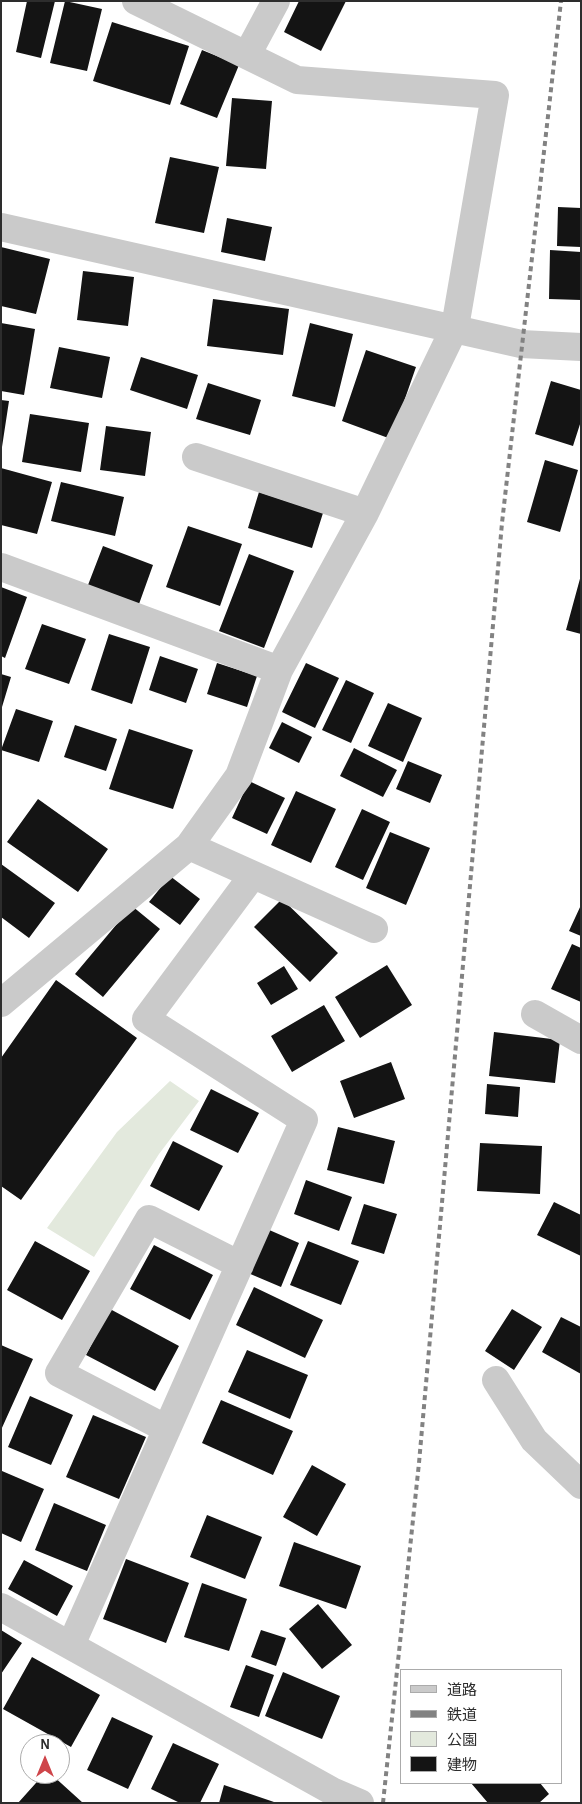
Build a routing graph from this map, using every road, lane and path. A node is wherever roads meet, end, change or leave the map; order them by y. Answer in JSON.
{"nodes":[{"id":1,"x":136,"y":1,"type":"edge"},
{"id":2,"x":276,"y":1,"type":"edge"},
{"id":3,"x":247,"y":55,"type":"junction"},
{"id":4,"x":1,"y":228,"type":"edge"},
{"id":5,"x":455,"y":327,"type":"junction"},
{"id":6,"x":581,"y":347,"type":"edge"},
{"id":7,"x":196,"y":457,"type":"dead end"},
{"id":8,"x":365,"y":513,"type":"junction"},
{"id":9,"x":1,"y":567,"type":"edge"},
{"id":10,"x":279,"y":670,"type":"junction"},
{"id":11,"x":189,"y":846,"type":"junction"},
{"id":12,"x":253,"y":875,"type":"junction"},
{"id":13,"x":374,"y":929,"type":"dead end"},
{"id":14,"x":1,"y":1003,"type":"edge"},
{"id":15,"x":535,"y":1014,"type":"dead end"},
{"id":16,"x":581,"y":1040,"type":"edge"},
{"id":17,"x":240,"y":1265,"type":"junction"},
{"id":18,"x":496,"y":1380,"type":"dead end"},
{"id":19,"x":167,"y":1430,"type":"junction"},
{"id":20,"x":581,"y":1485,"type":"edge"},
{"id":21,"x":1,"y":1607,"type":"edge"},
{"id":22,"x":71,"y":1646,"type":"junction"},
{"id":23,"x":360,"y":1803,"type":"edge"}],
"edges":[{"from":1,"to":3,"type":"street"},
{"from":2,"to":3,"type":"street"},
{"from":3,"to":5,"type":"street"},
{"from":4,"to":5,"type":"street"},
{"from":5,"to":6,"type":"street"},
{"from":5,"to":8,"type":"street"},
{"from":7,"to":8,"type":"street"},
{"from":8,"to":10,"type":"street"},
{"from":9,"to":10,"type":"street"},
{"from":10,"to":11,"type":"street"},
{"from":11,"to":12,"type":"street"},
{"from":11,"to":14,"type":"street"},
{"from":12,"to":13,"type":"street"},
{"from":12,"to":17,"type":"street"},
{"from":15,"to":16,"type":"street"},
{"from":17,"to":19,"type":"street"},
{"from":17,"to":19,"type":"street"},
{"from":18,"to":20,"type":"street"},
{"from":19,"to":22,"type":"street"},
{"from":21,"to":22,"type":"street"},
{"from":22,"to":23,"type":"street"}]}
